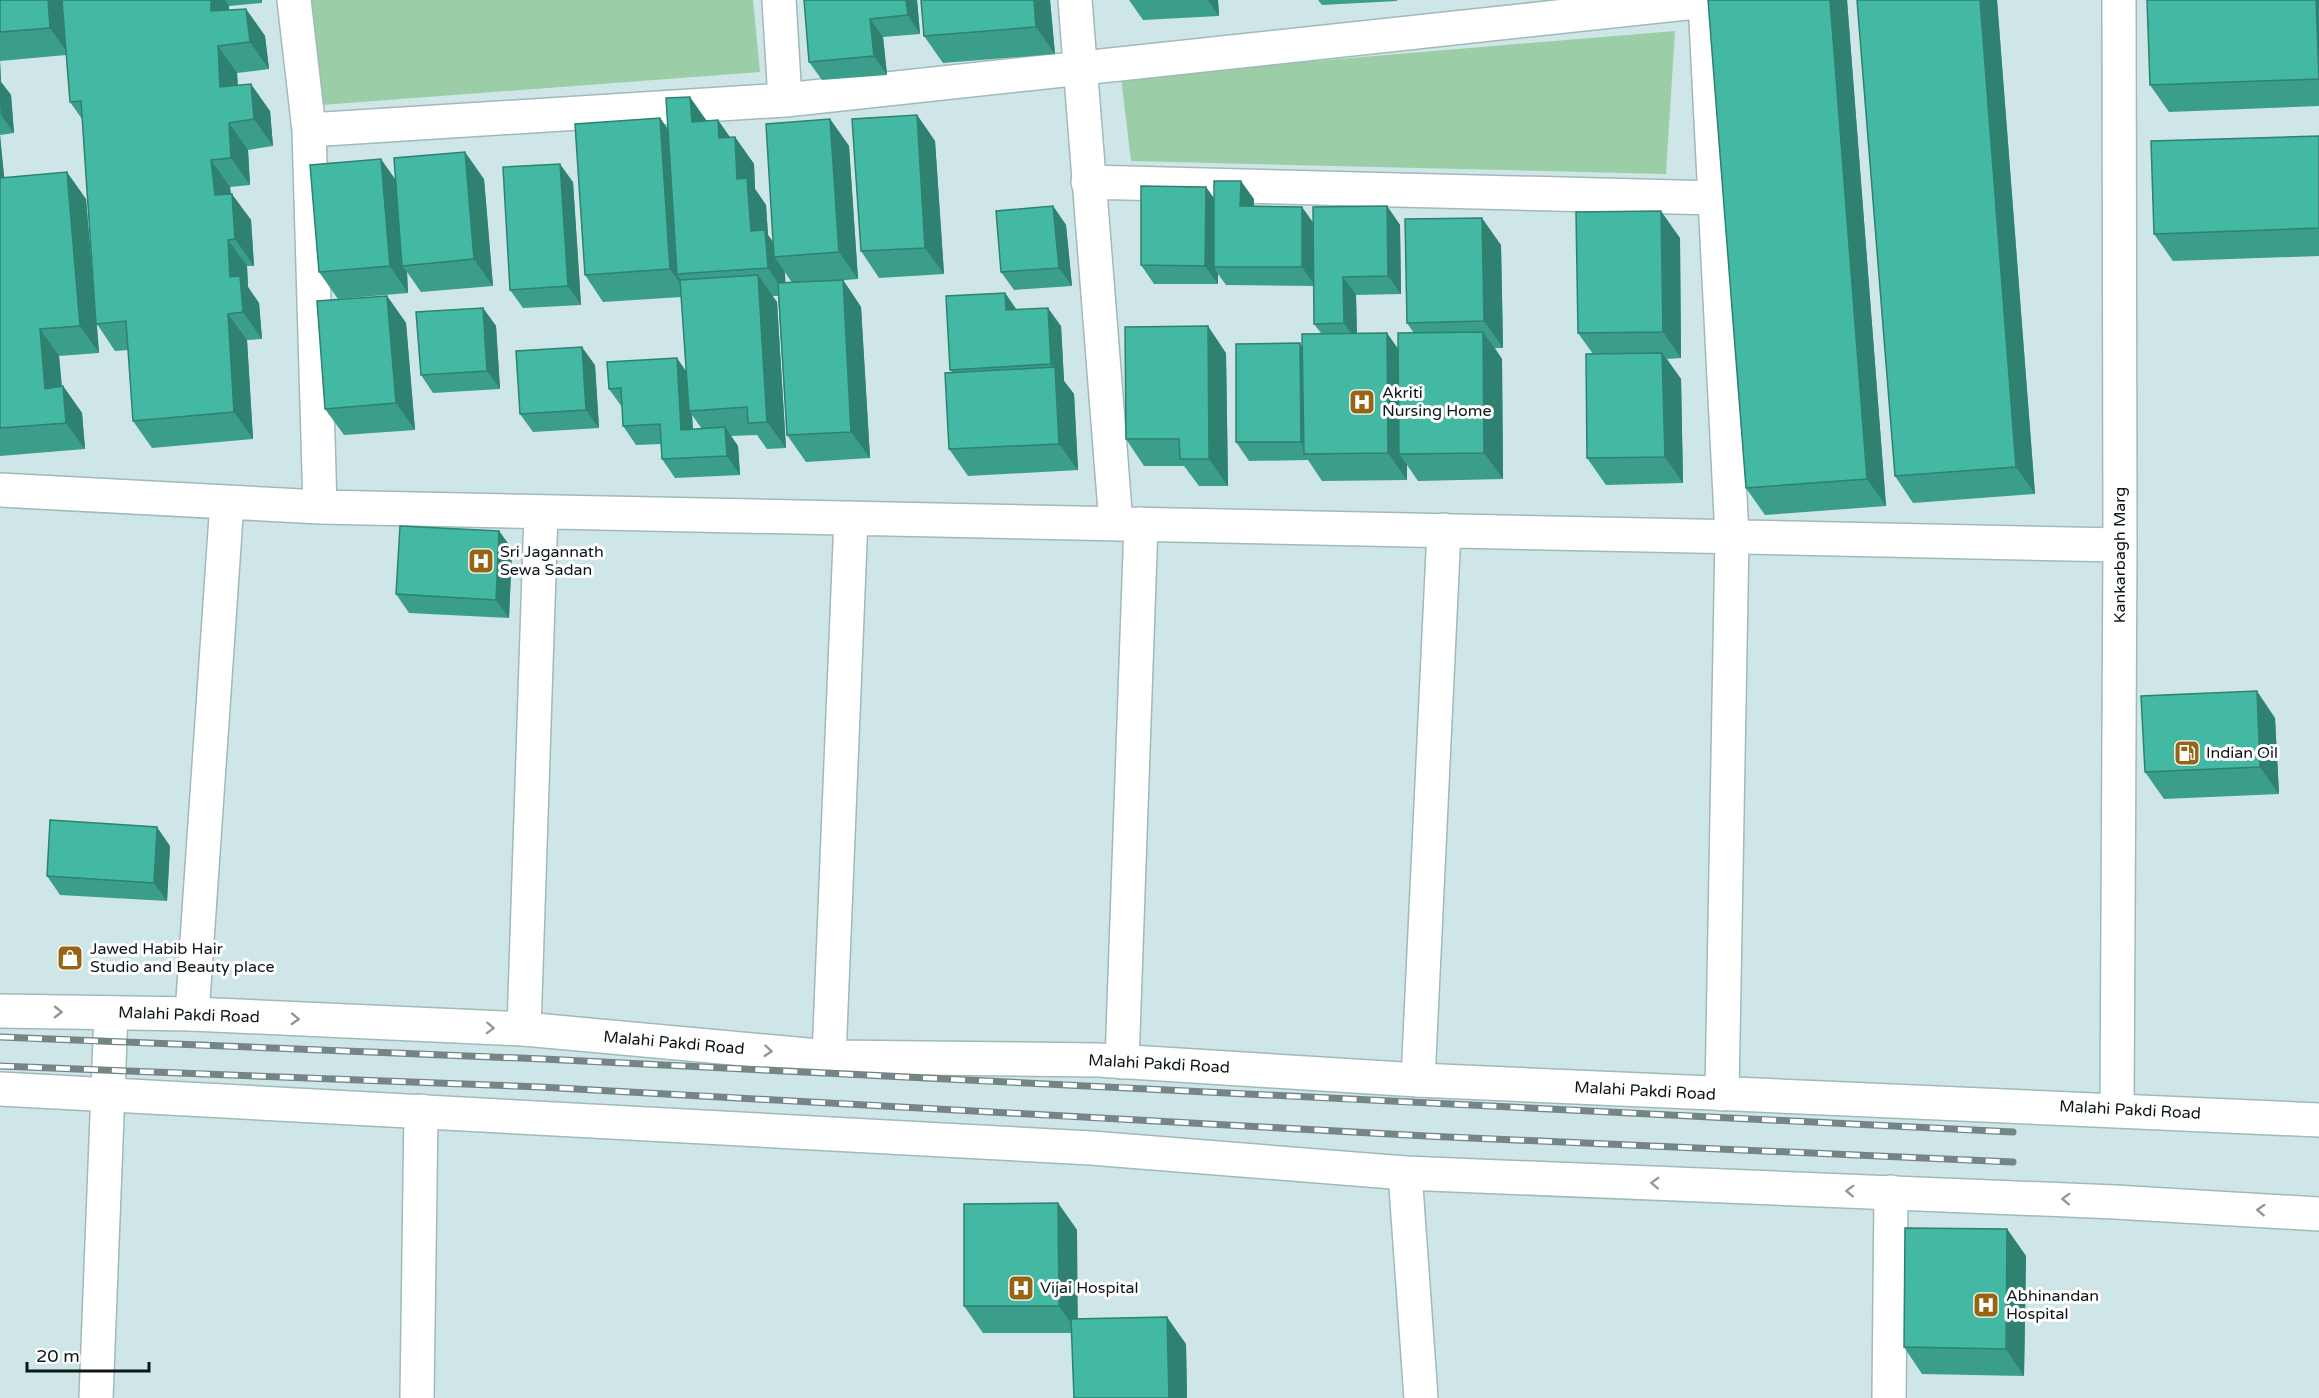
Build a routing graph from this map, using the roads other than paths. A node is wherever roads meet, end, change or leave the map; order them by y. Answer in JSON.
{"nodes":[{"id":1,"x":294,"y":0,"type":"edge"},
{"id":2,"x":779,"y":0,"type":"edge"},
{"id":3,"x":1075,"y":0,"type":"edge"},
{"id":4,"x":2119,"y":0,"type":"edge"},
{"id":5,"x":1705,"y":1,"type":"edge"},
{"id":6,"x":1078,"y":69,"type":"junction"},
{"id":7,"x":785,"y":100,"type":"junction"},
{"id":8,"x":309,"y":130,"type":"junction"},
{"id":9,"x":1088,"y":182,"type":"junction"},
{"id":10,"x":1715,"y":198,"type":"junction"},
{"id":11,"x":0,"y":490,"type":"edge"},
{"id":12,"x":227,"y":502,"type":"junction"},
{"id":13,"x":320,"y":507,"type":"junction"},
{"id":14,"x":541,"y":512,"type":"junction"},
{"id":15,"x":851,"y":518,"type":"junction"},
{"id":16,"x":1128,"y":524,"type":"junction"},
{"id":17,"x":1444,"y":530,"type":"junction"},
{"id":18,"x":1732,"y":536,"type":"junction"},
{"id":19,"x":2120,"y":545,"type":"junction"},
{"id":20,"x":0,"y":1011,"type":"edge"},
{"id":21,"x":111,"y":1013,"type":"junction"},
{"id":22,"x":192,"y":1014,"type":"junction"},
{"id":23,"x":524,"y":1029,"type":"junction"},
{"id":24,"x":828,"y":1057,"type":"junction"},
{"id":25,"x":1122,"y":1062,"type":"junction"},
{"id":26,"x":1418,"y":1080,"type":"junction"},
{"id":27,"x":0,"y":1089,"type":"edge"},
{"id":28,"x":1722,"y":1094,"type":"junction"},
{"id":29,"x":108,"y":1095,"type":"junction"},
{"id":30,"x":2117,"y":1109,"type":"junction"},
{"id":31,"x":421,"y":1111,"type":"junction"},
{"id":32,"x":2319,"y":1120,"type":"edge"},
{"id":33,"x":1405,"y":1173,"type":"junction"},
{"id":34,"x":1891,"y":1192,"type":"junction"},
{"id":35,"x":2319,"y":1214,"type":"edge"},
{"id":36,"x":96,"y":1398,"type":"edge"},
{"id":37,"x":417,"y":1398,"type":"edge"},
{"id":38,"x":1421,"y":1398,"type":"edge"},
{"id":39,"x":1889,"y":1398,"type":"edge"}],
"edges":[{"from":1,"to":8,"type":"street"},
{"from":2,"to":7,"type":"street"},
{"from":3,"to":6,"type":"street"},
{"from":4,"to":19,"type":"street","name":"Kankarbagh Marg"},
{"from":5,"to":6,"type":"street"},
{"from":5,"to":10,"type":"street"},
{"from":6,"to":7,"type":"street"},
{"from":6,"to":9,"type":"street"},
{"from":7,"to":8,"type":"street"},
{"from":8,"to":13,"type":"street"},
{"from":9,"to":10,"type":"street"},
{"from":9,"to":16,"type":"street"},
{"from":10,"to":18,"type":"street"},
{"from":11,"to":12,"type":"street"},
{"from":12,"to":13,"type":"street"},
{"from":12,"to":22,"type":"street"},
{"from":13,"to":14,"type":"street"},
{"from":14,"to":15,"type":"street"},
{"from":14,"to":23,"type":"street"},
{"from":15,"to":16,"type":"street"},
{"from":15,"to":24,"type":"street"},
{"from":16,"to":17,"type":"street"},
{"from":16,"to":25,"type":"street"},
{"from":17,"to":18,"type":"street"},
{"from":17,"to":26,"type":"street"},
{"from":18,"to":19,"type":"street"},
{"from":18,"to":28,"type":"street"},
{"from":19,"to":30,"type":"street","name":"Kankarbagh Marg"},
{"from":20,"to":21,"type":"street","name":"Malahi Pakdi Road","one_way":true},
{"from":21,"to":22,"type":"street","name":"Malahi Pakdi Road"},
{"from":21,"to":29,"type":"street"},
{"from":22,"to":23,"type":"street","name":"Malahi Pakdi Road","one_way":true},
{"from":23,"to":24,"type":"street","name":"Malahi Pakdi Road","one_way":true},
{"from":24,"to":25,"type":"street","name":"Malahi Pakdi Road"},
{"from":25,"to":26,"type":"street","name":"Malahi Pakdi Road"},
{"from":26,"to":28,"type":"street","name":"Malahi Pakdi Road"},
{"from":27,"to":29,"type":"street"},
{"from":28,"to":30,"type":"street","name":"Malahi Pakdi Road"},
{"from":29,"to":31,"type":"street"},
{"from":29,"to":36,"type":"street"},
{"from":30,"to":32,"type":"street","name":"Malahi Pakdi Road"},
{"from":31,"to":33,"type":"street"},
{"from":31,"to":37,"type":"street"},
{"from":34,"to":33,"type":"street","one_way":true},
{"from":33,"to":38,"type":"street"},
{"from":35,"to":34,"type":"street","one_way":true},
{"from":34,"to":39,"type":"street"}]}
